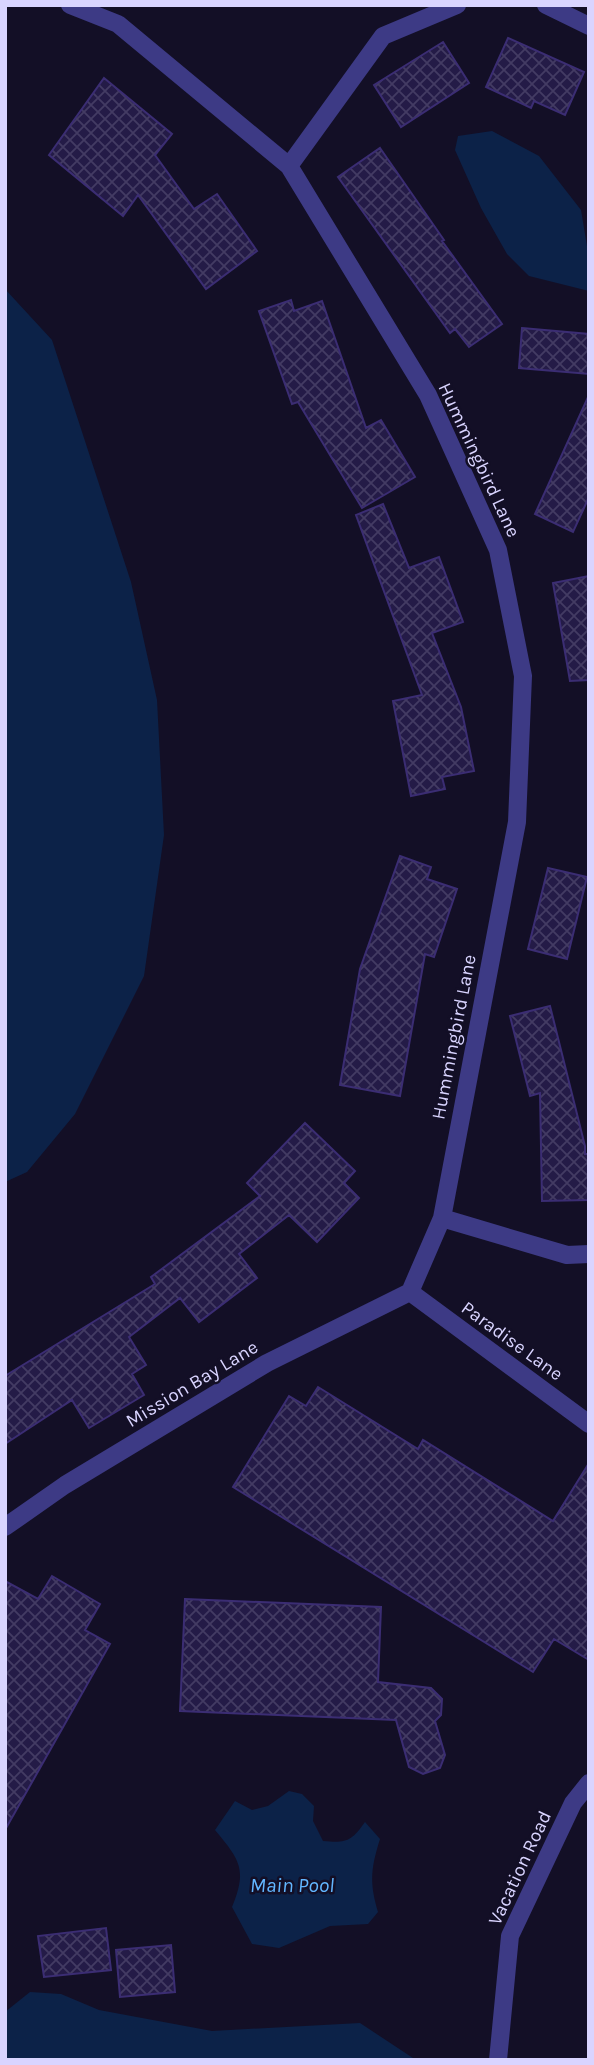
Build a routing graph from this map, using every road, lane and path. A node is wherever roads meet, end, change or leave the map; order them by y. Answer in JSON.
{"nodes":[{"id":1,"x":70,"y":5,"type":"edge"},
{"id":2,"x":457,"y":5,"type":"edge"},
{"id":3,"x":546,"y":5,"type":"edge"},
{"id":4,"x":589,"y":26,"type":"edge"},
{"id":5,"x":289,"y":166,"type":"junction"},
{"id":6,"x":442,"y":1218,"type":"junction"},
{"id":7,"x":589,"y":1254,"type":"edge"},
{"id":8,"x":410,"y":1292,"type":"junction"},
{"id":9,"x":589,"y":1424,"type":"edge"},
{"id":10,"x":5,"y":1527,"type":"edge"},
{"id":11,"x":589,"y":1783,"type":"edge"},
{"id":12,"x":498,"y":2060,"type":"edge"}],
"edges":[{"from":1,"to":5,"type":"street","name":"Hummingbird Lane"},
{"from":2,"to":5,"type":"street"},
{"from":3,"to":4,"type":"street"},
{"from":5,"to":6,"type":"street","name":"Hummingbird Lane"},
{"from":6,"to":7,"type":"street"},
{"from":6,"to":8,"type":"street","name":"Hummingbird Lane"},
{"from":8,"to":9,"type":"street","name":"Paradise Lane"},
{"from":8,"to":10,"type":"street","name":"Mission Bay Lane"},
{"from":11,"to":12,"type":"street","name":"Vacation Road"}]}
